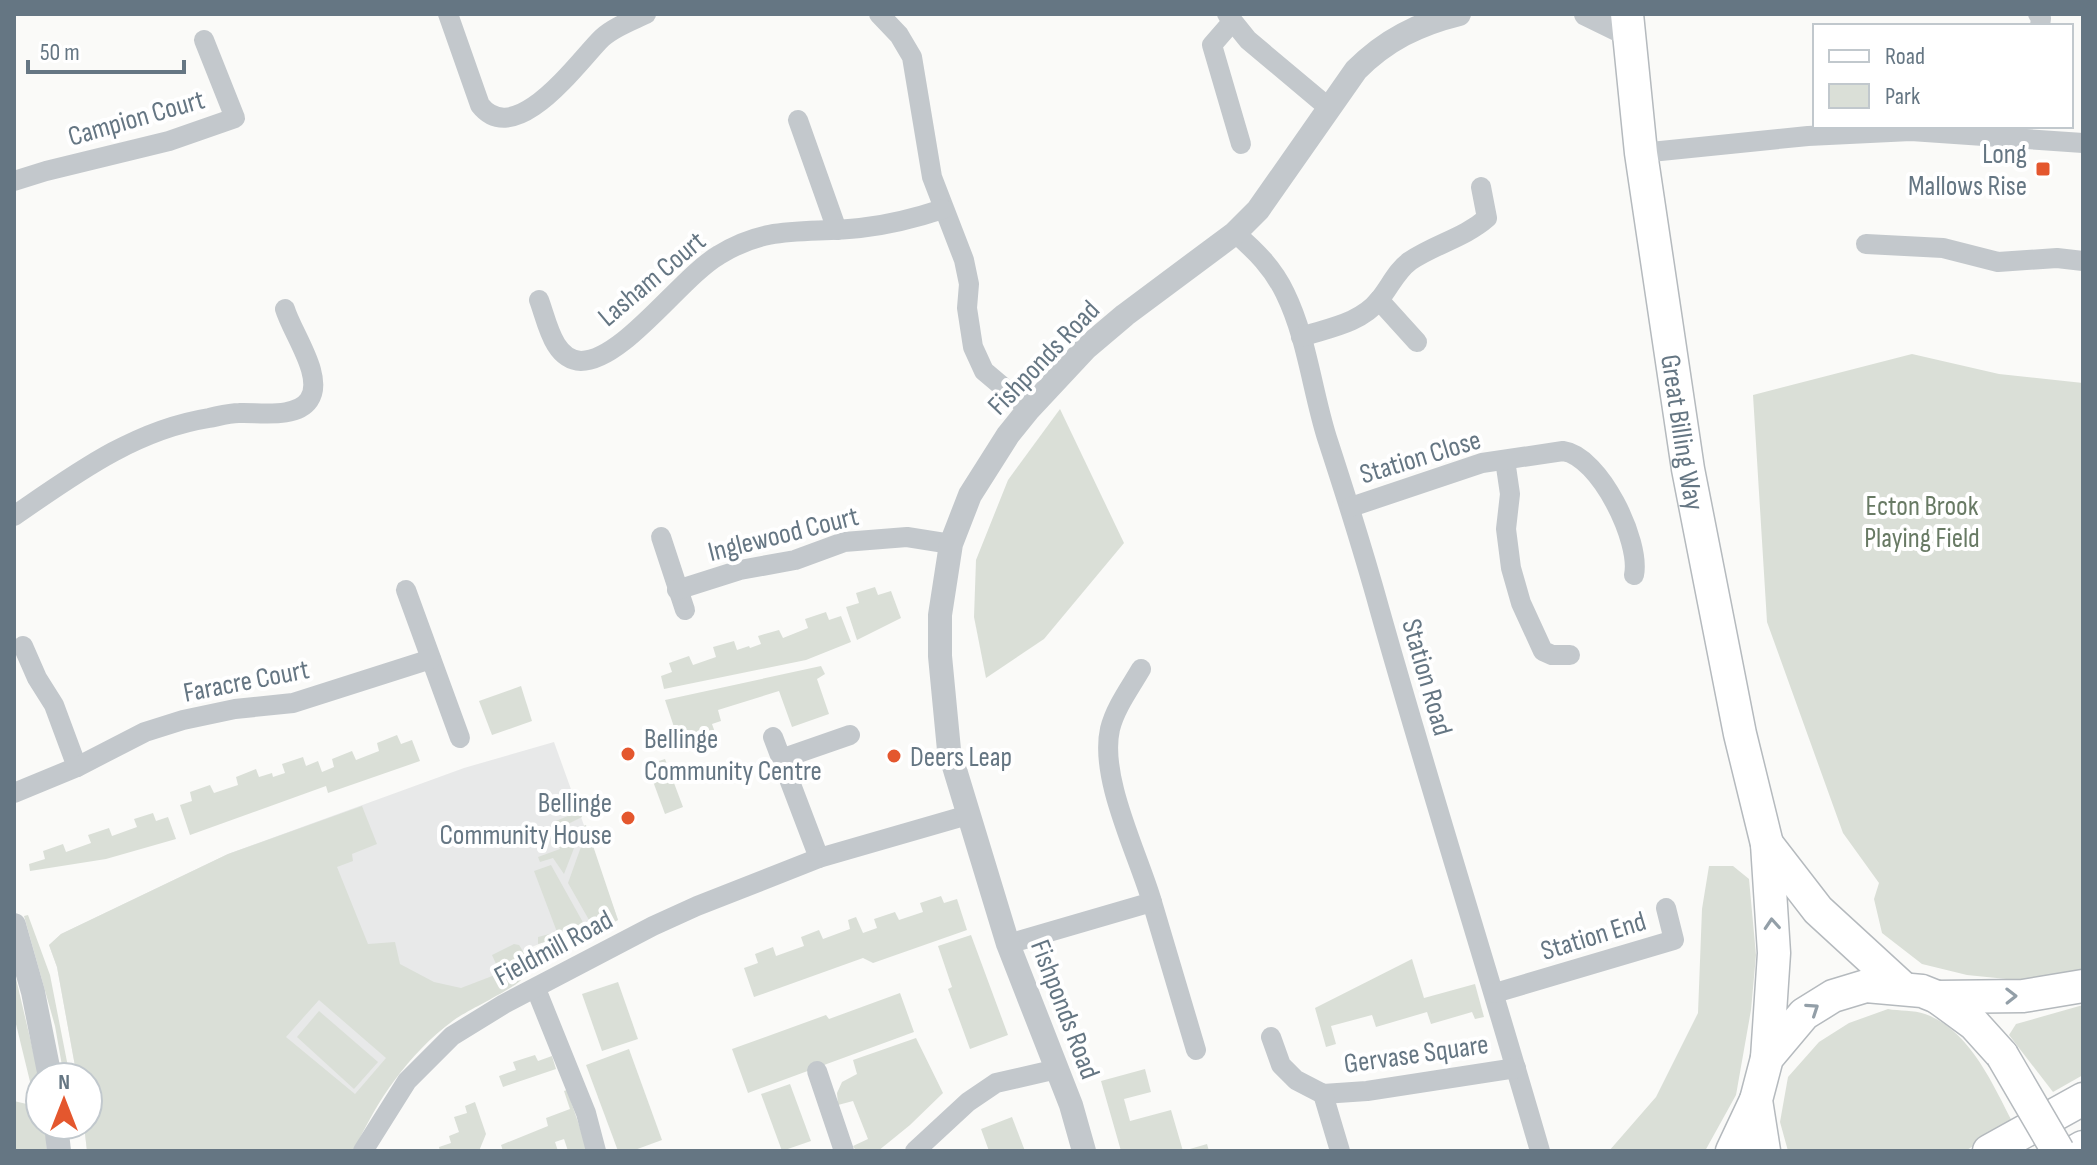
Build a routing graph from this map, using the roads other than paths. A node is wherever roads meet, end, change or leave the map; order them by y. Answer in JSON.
{"nodes":[{"id":1,"x":448,"y":14,"type":"edge"},
{"id":2,"x":646,"y":14,"type":"edge"},
{"id":3,"x":879,"y":14,"type":"edge"},
{"id":4,"x":1459,"y":14,"type":"edge"},
{"id":5,"x":1586,"y":14,"type":"edge"},
{"id":6,"x":1230,"y":18,"type":"edge"},
{"id":7,"x":1628,"y":25,"type":"edge"},
{"id":8,"x":204,"y":40,"type":"dead end"},
{"id":9,"x":1329,"y":108,"type":"junction"},
{"id":10,"x":798,"y":120,"type":"dead end"},
{"id":11,"x":2031,"y":132,"type":"edge"},
{"id":12,"x":2083,"y":143,"type":"edge"},
{"id":13,"x":1241,"y":144,"type":"dead end"},
{"id":14,"x":1641,"y":153,"type":"junction"},
{"id":15,"x":15,"y":177,"type":"edge"},
{"id":16,"x":1481,"y":187,"type":"dead end"},
{"id":17,"x":943,"y":209,"type":"junction"},
{"id":18,"x":837,"y":230,"type":"junction"},
{"id":19,"x":1235,"y":233,"type":"junction"},
{"id":20,"x":1866,"y":244,"type":"dead end"},
{"id":21,"x":2083,"y":261,"type":"edge"},
{"id":22,"x":539,"y":300,"type":"dead end"},
{"id":23,"x":1379,"y":300,"type":"junction"},
{"id":24,"x":285,"y":309,"type":"dead end"},
{"id":25,"x":1301,"y":337,"type":"junction"},
{"id":26,"x":1417,"y":342,"type":"dead end"},
{"id":27,"x":1029,"y":409,"type":"junction"},
{"id":28,"x":1505,"y":460,"type":"junction"},
{"id":29,"x":1351,"y":507,"type":"junction"},
{"id":30,"x":14,"y":516,"type":"edge"},
{"id":31,"x":661,"y":537,"type":"dead end"},
{"id":32,"x":951,"y":544,"type":"junction"},
{"id":33,"x":1634,"y":575,"type":"dead end"},
{"id":34,"x":406,"y":590,"type":"dead end"},
{"id":35,"x":677,"y":590,"type":"junction"},
{"id":36,"x":685,"y":610,"type":"dead end"},
{"id":37,"x":23,"y":646,"type":"dead end"},
{"id":38,"x":1570,"y":655,"type":"dead end"},
{"id":39,"x":431,"y":659,"type":"junction"},
{"id":40,"x":1141,"y":669,"type":"dead end"},
{"id":41,"x":850,"y":735,"type":"dead end"},
{"id":42,"x":773,"y":737,"type":"dead end"},
{"id":43,"x":460,"y":738,"type":"dead end"},
{"id":44,"x":781,"y":759,"type":"junction"},
{"id":45,"x":77,"y":767,"type":"junction"},
{"id":46,"x":14,"y":793,"type":"edge"},
{"id":47,"x":968,"y":815,"type":"junction"},
{"id":48,"x":1767,"y":844,"type":"junction"},
{"id":49,"x":819,"y":858,"type":"junction"},
{"id":50,"x":1152,"y":902,"type":"junction"},
{"id":51,"x":1666,"y":908,"type":"dead end"},
{"id":52,"x":14,"y":925,"type":"edge"},
{"id":53,"x":1008,"y":944,"type":"junction"},
{"id":54,"x":2083,"y":986,"type":"edge"},
{"id":55,"x":1903,"y":988,"type":"junction"},
{"id":56,"x":536,"y":989,"type":"junction"},
{"id":57,"x":1495,"y":993,"type":"junction"},
{"id":58,"x":1937,"y":997,"type":"junction"},
{"id":59,"x":1271,"y":1037,"type":"dead end"},
{"id":60,"x":1196,"y":1050,"type":"dead end"},
{"id":61,"x":1767,"y":1058,"type":"junction"},
{"id":62,"x":47,"y":1061,"type":"edge"},
{"id":63,"x":1516,"y":1068,"type":"junction"},
{"id":64,"x":1057,"y":1069,"type":"junction"},
{"id":65,"x":817,"y":1071,"type":"dead end"},
{"id":66,"x":1323,"y":1094,"type":"junction"},
{"id":67,"x":2083,"y":1099,"type":"edge"},
{"id":68,"x":1756,"y":1100,"type":"junction"},
{"id":69,"x":2083,"y":1147,"type":"edge"},
{"id":70,"x":363,"y":1151,"type":"edge"},
{"id":71,"x":596,"y":1151,"type":"edge"},
{"id":72,"x":844,"y":1151,"type":"edge"},
{"id":73,"x":915,"y":1151,"type":"edge"},
{"id":74,"x":1084,"y":1151,"type":"edge"},
{"id":75,"x":1340,"y":1151,"type":"edge"},
{"id":76,"x":1540,"y":1151,"type":"edge"},
{"id":77,"x":1732,"y":1151,"type":"edge"},
{"id":78,"x":1764,"y":1151,"type":"edge"},
{"id":79,"x":1989,"y":1151,"type":"edge"},
{"id":80,"x":2058,"y":1151,"type":"edge"},
{"id":81,"x":2076,"y":1151,"type":"edge"}],
"edges":[{"from":1,"to":2,"type":"street"},
{"from":3,"to":17,"type":"street"},
{"from":4,"to":9,"type":"street","name":"Fishponds Road"},
{"from":5,"to":7,"type":"street"},
{"from":6,"to":9,"type":"street"},
{"from":6,"to":13,"type":"street"},
{"from":7,"to":14,"type":"main road","name":"Great Billing Way"},
{"from":8,"to":15,"type":"street","name":"Campion Court"},
{"from":9,"to":19,"type":"street","name":"Fishponds Road"},
{"from":10,"to":18,"type":"street"},
{"from":11,"to":12,"type":"street"},
{"from":11,"to":14,"type":"street"},
{"from":14,"to":48,"type":"main road","name":"Great Billing Way"},
{"from":16,"to":23,"type":"street"},
{"from":17,"to":18,"type":"street","name":"Lasham Court"},
{"from":17,"to":27,"type":"street"},
{"from":18,"to":22,"type":"street","name":"Lasham Court"},
{"from":19,"to":25,"type":"street","name":"Station Road"},
{"from":19,"to":27,"type":"street","name":"Fishponds Road"},
{"from":20,"to":21,"type":"street"},
{"from":23,"to":25,"type":"street"},
{"from":23,"to":26,"type":"street"},
{"from":24,"to":30,"type":"street"},
{"from":25,"to":29,"type":"street","name":"Station Road"},
{"from":27,"to":32,"type":"street","name":"Fishponds Road"},
{"from":28,"to":29,"type":"street","name":"Station Close"},
{"from":28,"to":33,"type":"street","name":"Station Close"},
{"from":28,"to":38,"type":"street","name":"Station Close"},
{"from":29,"to":57,"type":"street","name":"Station Road"},
{"from":31,"to":35,"type":"street","name":"Inglewood Court"},
{"from":32,"to":35,"type":"street","name":"Inglewood Court"},
{"from":32,"to":47,"type":"street","name":"Fishponds Road"},
{"from":34,"to":39,"type":"street"},
{"from":35,"to":36,"type":"street","name":"Inglewood Court"},
{"from":37,"to":45,"type":"street"},
{"from":39,"to":43,"type":"street"},
{"from":39,"to":45,"type":"street","name":"Faracre Court"},
{"from":40,"to":50,"type":"street"},
{"from":41,"to":44,"type":"street"},
{"from":42,"to":44,"type":"street"},
{"from":44,"to":49,"type":"street"},
{"from":45,"to":46,"type":"street","name":"Faracre Court"},
{"from":47,"to":49,"type":"street","name":"Fieldmill Road"},
{"from":47,"to":53,"type":"street","name":"Fishponds Road"},
{"from":48,"to":55,"type":"main road","name":"Great Billing Way"},
{"from":61,"to":48,"type":"main road","name":"Great Billing Way","one_way":true},
{"from":49,"to":56,"type":"street","name":"Fieldmill Road"},
{"from":50,"to":53,"type":"street"},
{"from":50,"to":60,"type":"street"},
{"from":51,"to":57,"type":"street","name":"Station End"},
{"from":52,"to":62,"type":"street"},
{"from":53,"to":64,"type":"street","name":"Fishponds Road"},
{"from":58,"to":54,"type":"main road","one_way":true},
{"from":55,"to":58,"type":"main road"},
{"from":61,"to":55,"type":"main road","one_way":true},
{"from":56,"to":70,"type":"street","name":"Fieldmill Road"},
{"from":56,"to":71,"type":"street"},
{"from":57,"to":63,"type":"street","name":"Station Road"},
{"from":58,"to":80,"type":"main road","bridge":true},
{"from":59,"to":66,"type":"street","name":"Gervase Square"},
{"from":61,"to":68,"type":"main road"},
{"from":63,"to":66,"type":"street","name":"Gervase Square"},
{"from":63,"to":76,"type":"street","name":"Station Road"},
{"from":64,"to":73,"type":"street"},
{"from":64,"to":74,"type":"street","name":"Fishponds Road"},
{"from":65,"to":72,"type":"street"},
{"from":66,"to":75,"type":"street","name":"Gervase Square"},
{"from":67,"to":79,"type":"main road"},
{"from":68,"to":77,"type":"main road"},
{"from":68,"to":78,"type":"main road"},
{"from":69,"to":81,"type":"main road"}]}
